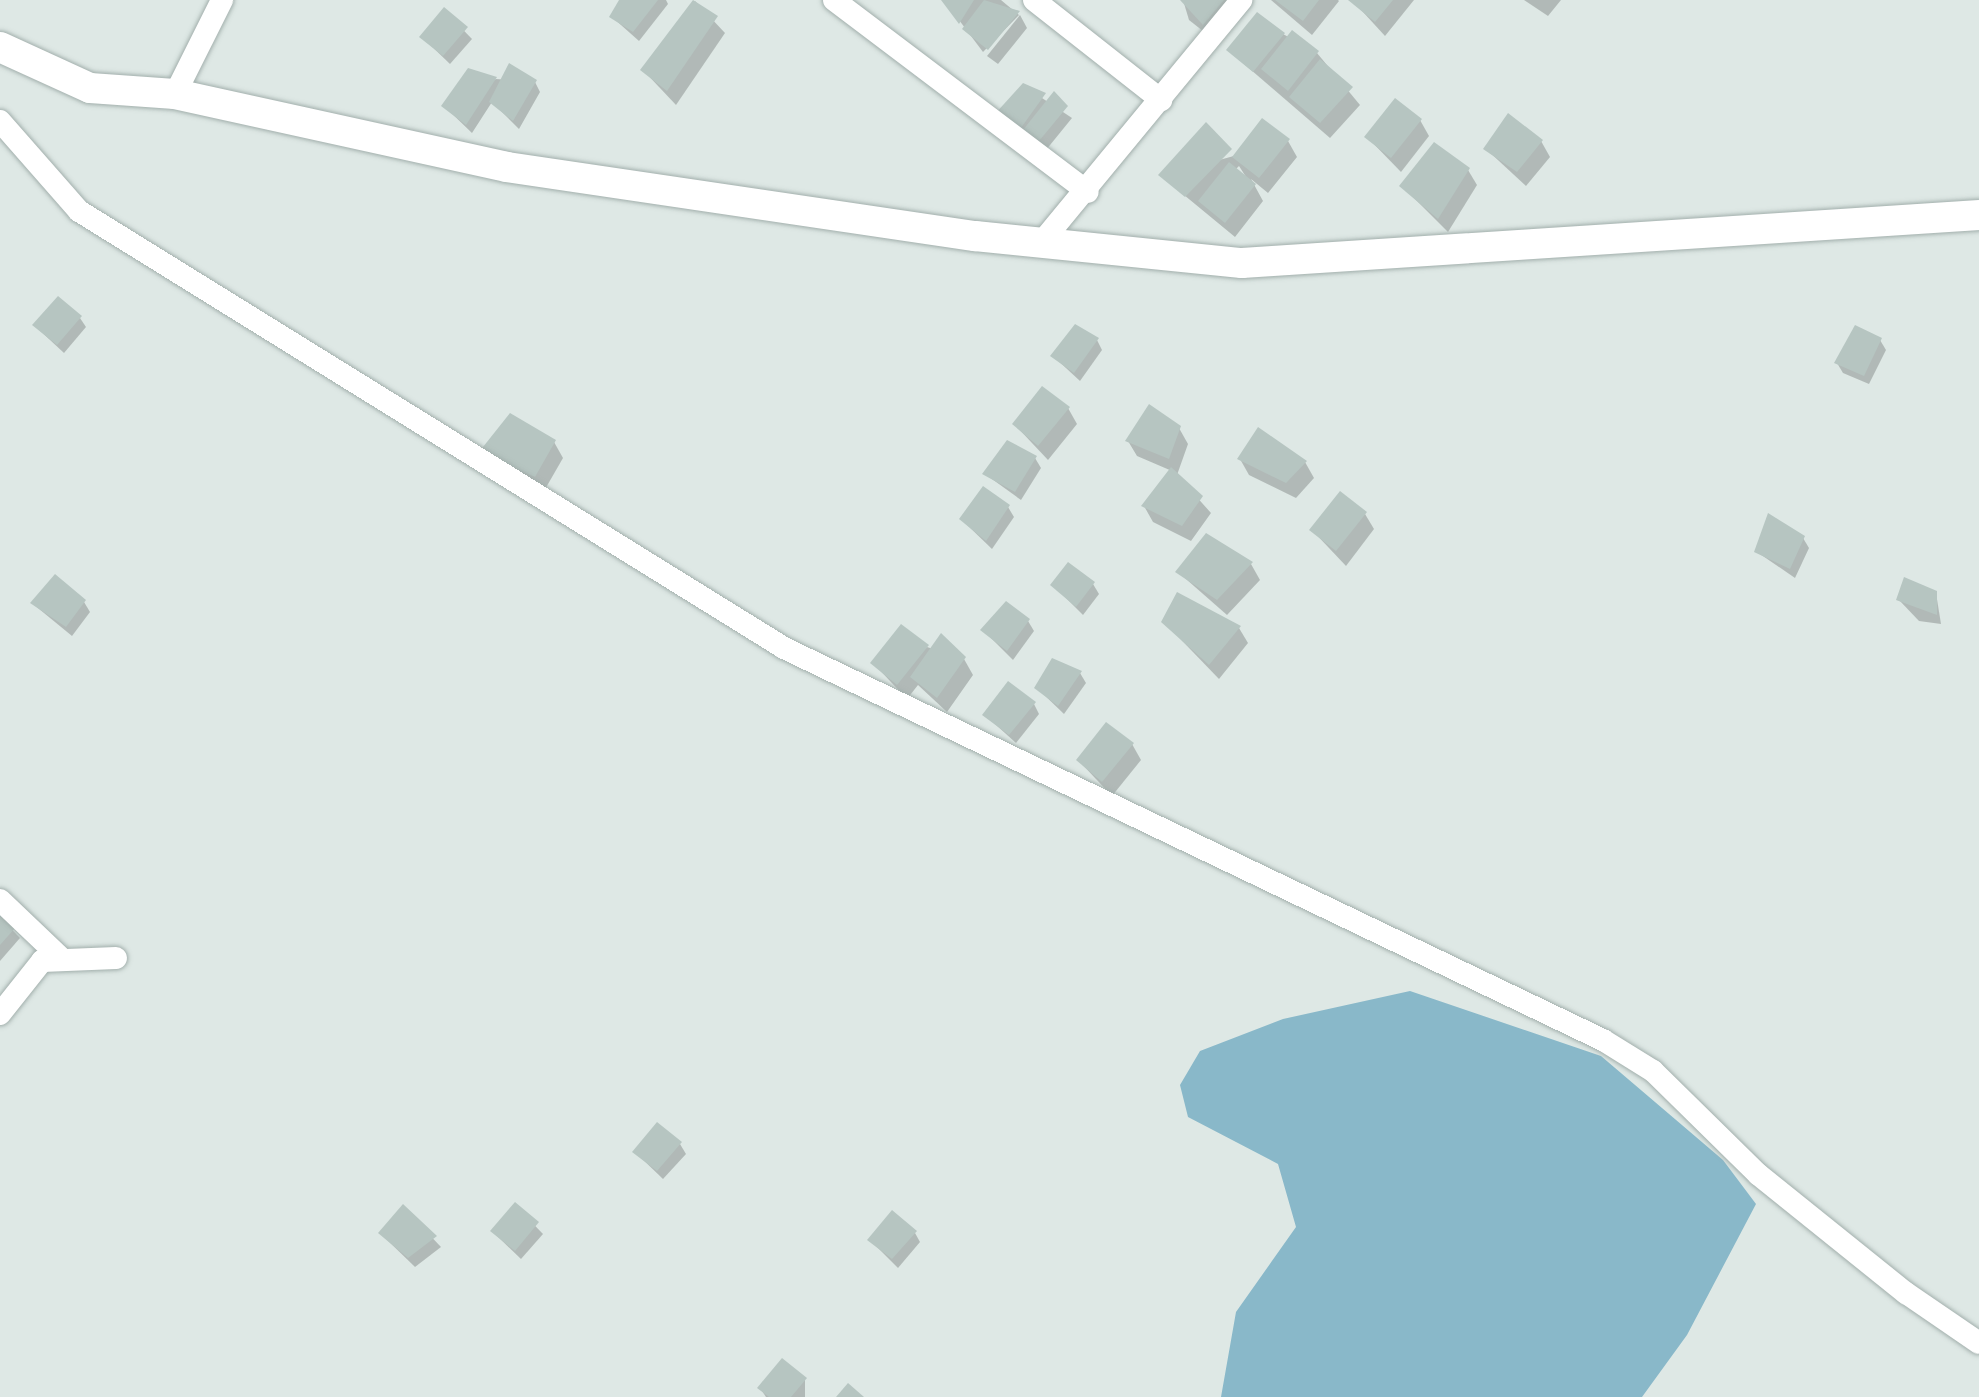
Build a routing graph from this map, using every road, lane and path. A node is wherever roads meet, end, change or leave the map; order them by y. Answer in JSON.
{"nodes":[{"id":1,"x":222,"y":0,"type":"edge"},
{"id":2,"x":834,"y":0,"type":"edge"},
{"id":3,"x":1034,"y":0,"type":"edge"},
{"id":4,"x":1241,"y":0,"type":"edge"},
{"id":5,"x":0,"y":47,"type":"edge"},
{"id":6,"x":174,"y":94,"type":"junction"},
{"id":7,"x":1161,"y":100,"type":"junction"},
{"id":8,"x":0,"y":120,"type":"edge"},
{"id":9,"x":1088,"y":192,"type":"junction"},
{"id":10,"x":1979,"y":215,"type":"edge"},
{"id":11,"x":1042,"y":243,"type":"junction"},
{"id":12,"x":0,"y":900,"type":"edge"},
{"id":13,"x":116,"y":958,"type":"dead end"},
{"id":14,"x":63,"y":960,"type":"junction"},
{"id":15,"x":1,"y":1011,"type":"edge"},
{"id":16,"x":1979,"y":1343,"type":"edge"}],
"edges":[{"from":1,"to":6,"type":"street"},
{"from":2,"to":9,"type":"street"},
{"from":3,"to":7,"type":"street"},
{"from":4,"to":7,"type":"street"},
{"from":5,"to":6,"type":"street"},
{"from":6,"to":11,"type":"street"},
{"from":7,"to":9,"type":"street"},
{"from":8,"to":16,"type":"street"},
{"from":9,"to":11,"type":"street"},
{"from":10,"to":11,"type":"street"},
{"from":12,"to":14,"type":"street"},
{"from":13,"to":14,"type":"street"},
{"from":14,"to":15,"type":"street"}]}
